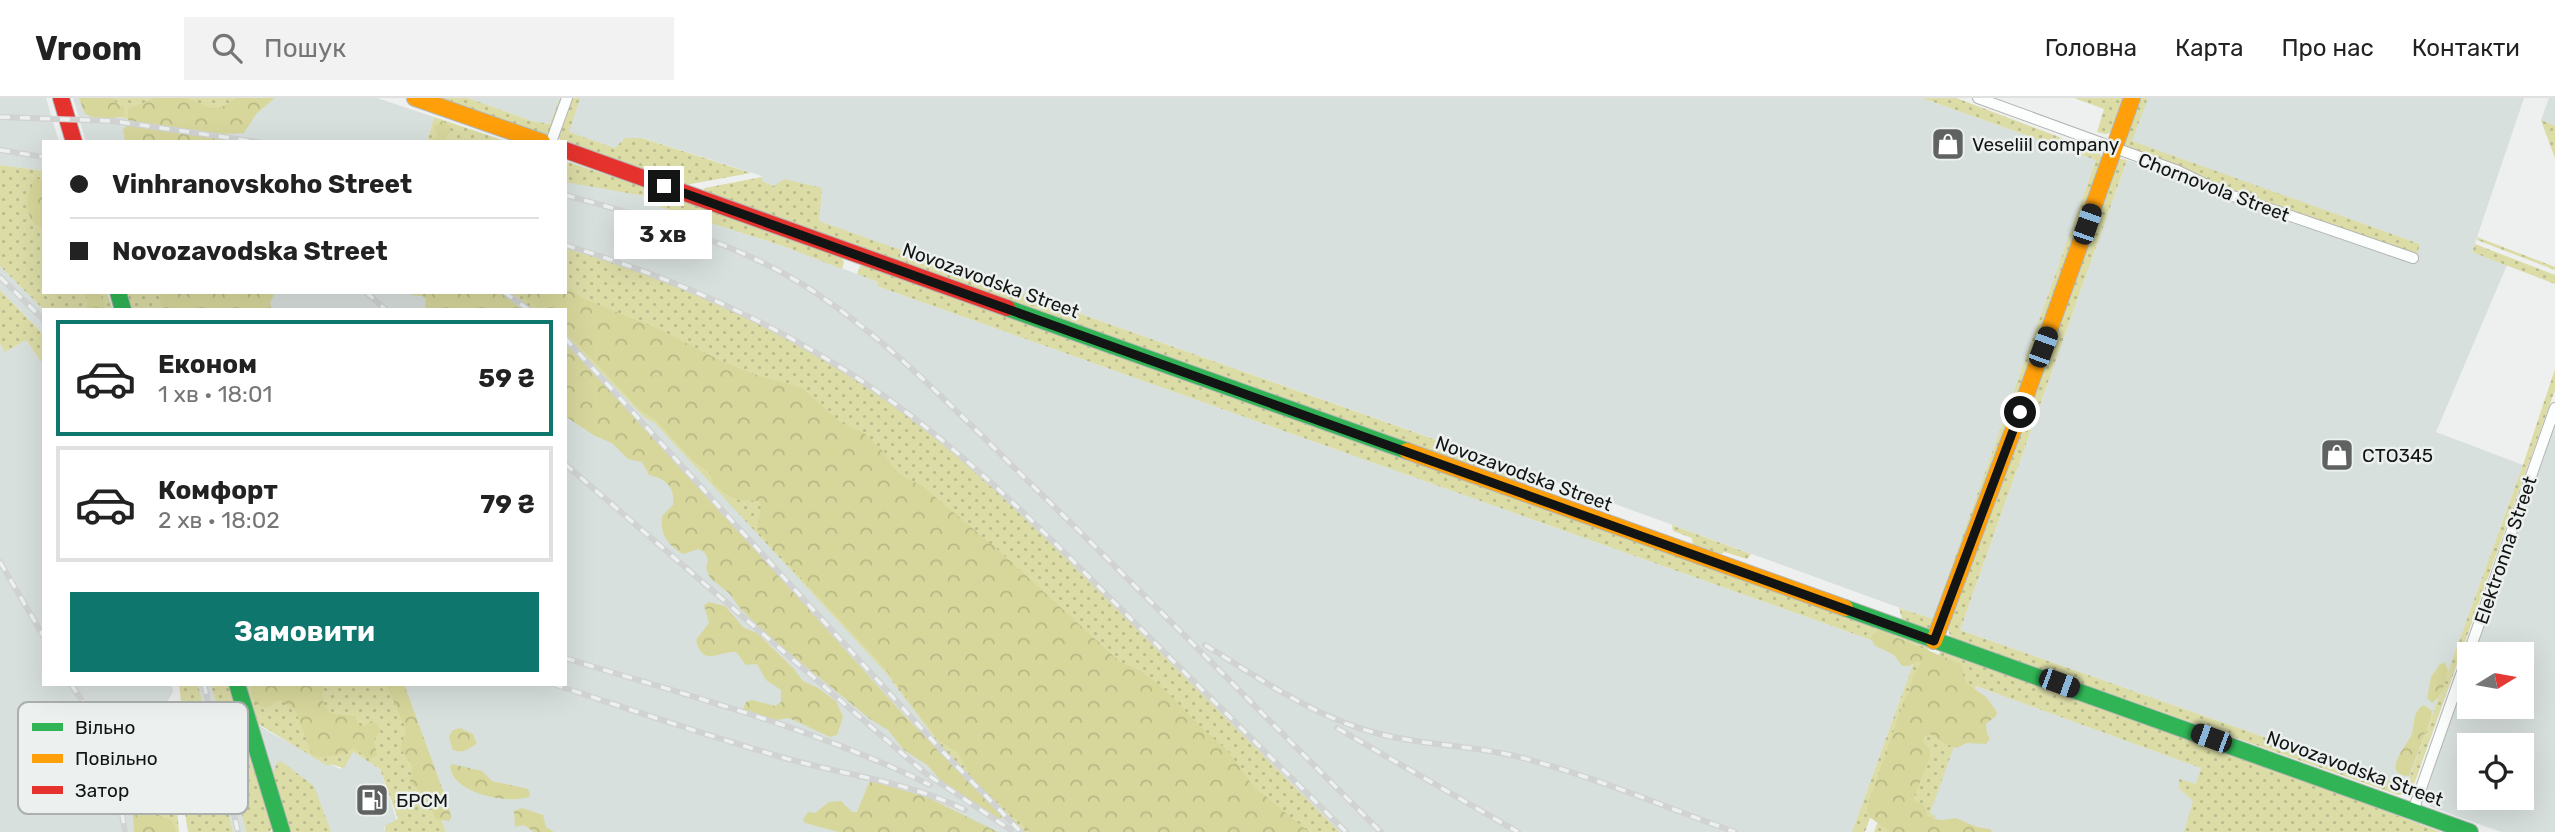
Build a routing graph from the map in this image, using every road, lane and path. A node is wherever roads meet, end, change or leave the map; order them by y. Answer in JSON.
{"nodes":[{"id":1,"x":61,"y":98,"type":"edge"},
{"id":2,"x":415,"y":98,"type":"edge"},
{"id":3,"x":567,"y":98,"type":"edge"},
{"id":4,"x":1978,"y":98,"type":"edge"},
{"id":5,"x":2132,"y":98,"type":"edge"},
{"id":6,"x":73,"y":140,"type":"edge"},
{"id":7,"x":536,"y":140,"type":"edge"},
{"id":8,"x":552,"y":140,"type":"edge"},
{"id":9,"x":2114,"y":148,"type":"junction"},
{"id":10,"x":567,"y":151,"type":"edge"},
{"id":11,"x":2413,"y":258,"type":"dead end"},
{"id":12,"x":2555,"y":408,"type":"edge"},
{"id":13,"x":1934,"y":641,"type":"junction"},
{"id":14,"x":248,"y":720,"type":"edge"},
{"id":15,"x":2413,"y":811,"type":"junction"},
{"id":16,"x":282,"y":832,"type":"edge"},
{"id":17,"x":2470,"y":832,"type":"edge"}],
"edges":[{"from":1,"to":6,"type":"street"},
{"from":2,"to":7,"type":"street"},
{"from":3,"to":8,"type":"street"},
{"from":4,"to":9,"type":"street","name":"Chornovola Street"},
{"from":5,"to":9,"type":"street"},
{"from":9,"to":11,"type":"street","name":"Chornovola Street"},
{"from":9,"to":13,"type":"street"},
{"from":10,"to":13,"type":"street","name":"Novozavodska Street"},
{"from":12,"to":15,"type":"street","name":"Elektronna Street"},
{"from":13,"to":15,"type":"street","name":"Novozavodska Street"},
{"from":14,"to":16,"type":"street"},
{"from":15,"to":17,"type":"street","name":"Novozavodska Street"}]}
